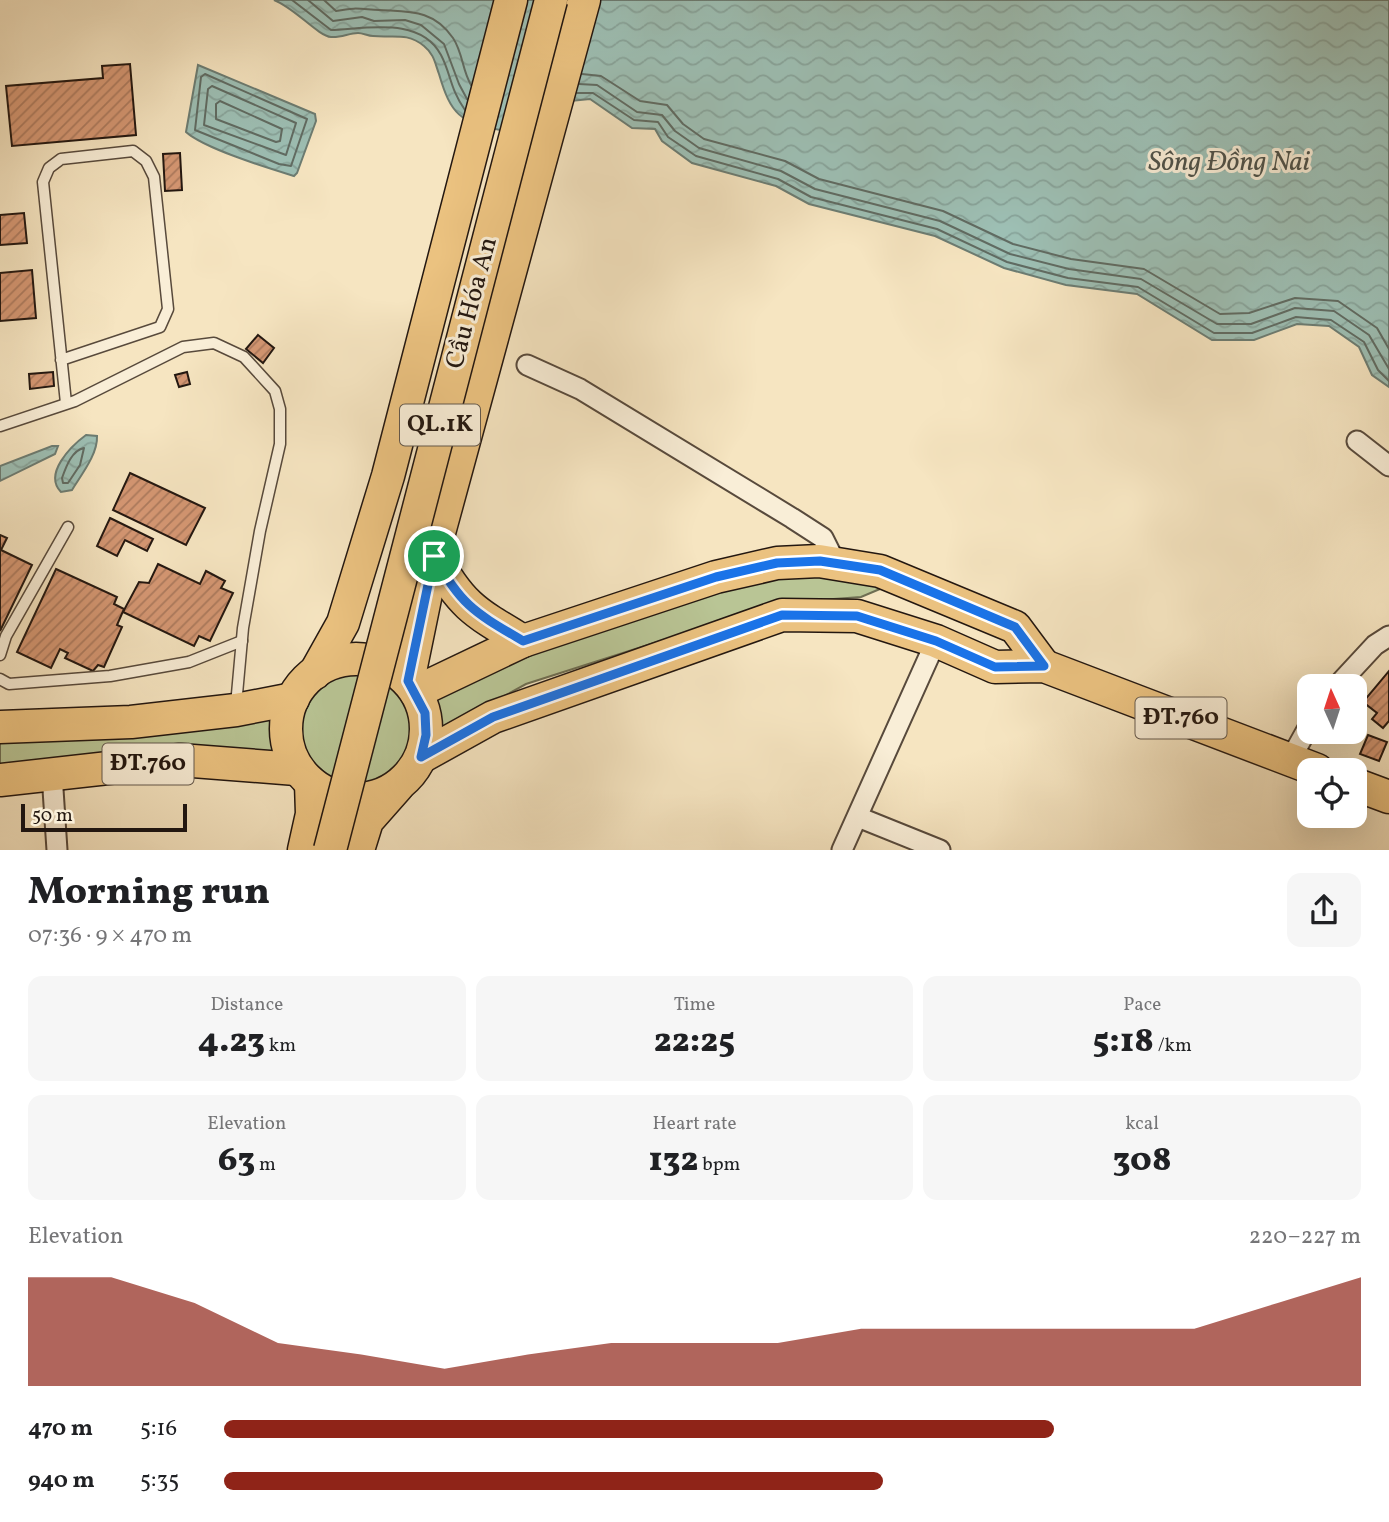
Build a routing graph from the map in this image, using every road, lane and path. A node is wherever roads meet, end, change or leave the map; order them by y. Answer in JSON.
{"nodes":[{"id":1,"x":511,"y":0,"type":"edge"},
{"id":2,"x":551,"y":0,"type":"edge"},
{"id":3,"x":584,"y":0,"type":"edge"},
{"id":4,"x":61,"y":359,"type":"junction"},
{"id":5,"x":527,"y":365,"type":"dead end"},
{"id":6,"x":66,"y":403,"type":"junction"},
{"id":7,"x":0,"y":426,"type":"edge"},
{"id":8,"x":1357,"y":441,"type":"dead end"},
{"id":9,"x":1389,"y":466,"type":"edge"},
{"id":10,"x":68,"y":527,"type":"dead end"},
{"id":11,"x":435,"y":548,"type":"junction"},
{"id":12,"x":835,"y":562,"type":"junction"},
{"id":13,"x":1389,"y":636,"type":"edge"},
{"id":14,"x":242,"y":641,"type":"junction"},
{"id":15,"x":523,"y":641,"type":"junction"},
{"id":16,"x":936,"y":641,"type":"junction"},
{"id":17,"x":0,"y":655,"type":"edge"},
{"id":18,"x":1044,"y":666,"type":"junction"},
{"id":19,"x":315,"y":673,"type":"junction"},
{"id":20,"x":1347,"y":674,"type":"edge"},
{"id":21,"x":0,"y":679,"type":"edge"},
{"id":22,"x":412,"y":687,"type":"junction"},
{"id":23,"x":293,"y":699,"type":"junction"},
{"id":24,"x":236,"y":710,"type":"junction"},
{"id":25,"x":0,"y":727,"type":"edge"},
{"id":26,"x":421,"y":757,"type":"junction"},
{"id":27,"x":1297,"y":762,"type":"edge"},
{"id":28,"x":52,"y":774,"type":"junction"},
{"id":29,"x":303,"y":776,"type":"junction"},
{"id":30,"x":0,"y":780,"type":"edge"},
{"id":31,"x":397,"y":787,"type":"junction"},
{"id":32,"x":1367,"y":789,"type":"edge"},
{"id":33,"x":1389,"y":797,"type":"edge"},
{"id":34,"x":858,"y":817,"type":"junction"},
{"id":35,"x":57,"y":850,"type":"edge"},
{"id":36,"x":304,"y":850,"type":"edge"},
{"id":37,"x":330,"y":850,"type":"edge"},
{"id":38,"x":358,"y":850,"type":"edge"},
{"id":39,"x":842,"y":850,"type":"edge"},
{"id":40,"x":940,"y":850,"type":"edge"}],
"edges":[{"from":1,"to":19,"type":"main road","name":"Cầu Hóa An","number":"QL.1K"},
{"from":2,"to":37,"type":"main road","name":"Cầu Hóa An","number":"QL.1K","bridge":true},
{"from":3,"to":11,"type":"main road","name":"Cầu Hóa An","number":"QL.1K"},
{"from":4,"to":4,"type":"lane"},
{"from":4,"to":6,"type":"lane"},
{"from":5,"to":12,"type":"street"},
{"from":6,"to":7,"type":"lane"},
{"from":6,"to":14,"type":"lane"},
{"from":8,"to":9,"type":"street"},
{"from":10,"to":17,"type":"lane"},
{"from":11,"to":15,"type":"main road"},
{"from":11,"to":22,"type":"main road","number":"QL.1K"},
{"from":12,"to":15,"type":"main road"},
{"from":12,"to":18,"type":"main road"},
{"from":13,"to":20,"type":"street"},
{"from":14,"to":21,"type":"lane"},
{"from":14,"to":24,"type":"lane"},
{"from":15,"to":22,"type":"main road"},
{"from":16,"to":18,"type":"main road","number":"ĐT.760"},
{"from":16,"to":26,"type":"main road","number":"ĐT.760"},
{"from":16,"to":34,"type":"street"},
{"from":18,"to":27,"type":"main road","number":"ĐT.760"},
{"from":19,"to":22,"type":"main road","number":"QL.1K"},
{"from":19,"to":23,"type":"main road","number":"QL.1K"},
{"from":22,"to":26,"type":"main road","number":"QL.1K"},
{"from":23,"to":24,"type":"main road","number":"ĐT.760"},
{"from":23,"to":29,"type":"main road","number":"QL.1K"},
{"from":24,"to":25,"type":"main road","number":"ĐT.760"},
{"from":26,"to":31,"type":"main road"},
{"from":28,"to":29,"type":"main road","number":"ĐT.760"},
{"from":28,"to":30,"type":"main road","number":"ĐT.760"},
{"from":28,"to":35,"type":"street"},
{"from":29,"to":31,"type":"main road"},
{"from":29,"to":36,"type":"main road","number":"QL.1K"},
{"from":31,"to":38,"type":"main road"},
{"from":32,"to":33,"type":"main road"},
{"from":34,"to":39,"type":"street"},
{"from":34,"to":40,"type":"street"}]}
